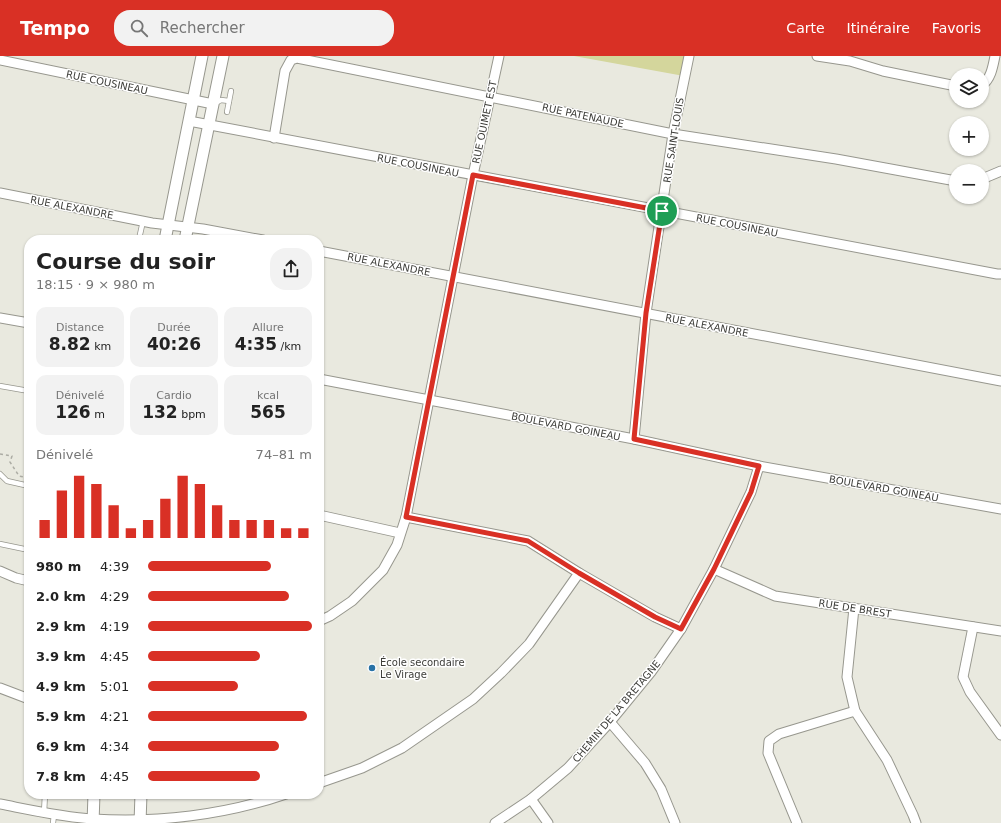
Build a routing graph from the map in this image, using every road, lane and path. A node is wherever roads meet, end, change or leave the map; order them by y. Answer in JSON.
{"nodes":[{"id":1,"x":202,"y":56,"type":"edge"},
{"id":2,"x":223,"y":56,"type":"edge"},
{"id":3,"x":499,"y":56,"type":"edge"},
{"id":4,"x":689,"y":56,"type":"edge"},
{"id":5,"x":817,"y":56,"type":"edge"},
{"id":6,"x":996,"y":56,"type":"edge"},
{"id":7,"x":0,"y":60,"type":"edge"},
{"id":8,"x":989,"y":76,"type":"edge"},
{"id":9,"x":949,"y":85,"type":"edge"},
{"id":10,"x":231,"y":91,"type":"dead end"},
{"id":11,"x":490,"y":96,"type":"junction"},
{"id":12,"x":193,"y":100,"type":"junction"},
{"id":13,"x":229,"y":101,"type":"junction"},
{"id":14,"x":213,"y":104,"type":"junction"},
{"id":15,"x":227,"y":112,"type":"dead end"},
{"id":16,"x":189,"y":121,"type":"junction"},
{"id":17,"x":209,"y":125,"type":"junction"},
{"id":18,"x":673,"y":134,"type":"junction"},
{"id":19,"x":274,"y":138,"type":"junction"},
{"id":20,"x":1001,"y":171,"type":"edge"},
{"id":21,"x":473,"y":175,"type":"junction"},
{"id":22,"x":989,"y":176,"type":"edge"},
{"id":23,"x":949,"y":180,"type":"edge"},
{"id":24,"x":0,"y":194,"type":"edge"},
{"id":25,"x":662,"y":211,"type":"junction"},
{"id":26,"x":143,"y":221,"type":"junction"},
{"id":27,"x":168,"y":225,"type":"junction"},
{"id":28,"x":188,"y":227,"type":"junction"},
{"id":29,"x":140,"y":235,"type":"edge"},
{"id":30,"x":166,"y":235,"type":"edge"},
{"id":31,"x":186,"y":235,"type":"edge"},
{"id":32,"x":234,"y":235,"type":"edge"},
{"id":33,"x":324,"y":252,"type":"edge"},
{"id":34,"x":1001,"y":274,"type":"edge"},
{"id":35,"x":453,"y":276,"type":"junction"},
{"id":36,"x":646,"y":313,"type":"junction"},
{"id":37,"x":0,"y":318,"type":"edge"},
{"id":38,"x":24,"y":322,"type":"edge"},
{"id":39,"x":324,"y":380,"type":"edge"},
{"id":40,"x":1001,"y":381,"type":"edge"},
{"id":41,"x":0,"y":386,"type":"edge"},
{"id":42,"x":24,"y":390,"type":"edge"},
{"id":43,"x":430,"y":401,"type":"junction"},
{"id":44,"x":634,"y":439,"type":"junction"},
{"id":45,"x":0,"y":454,"type":"edge"},
{"id":46,"x":759,"y":466,"type":"junction"},
{"id":47,"x":1,"y":474,"type":"edge"},
{"id":48,"x":24,"y":477,"type":"edge"},
{"id":49,"x":0,"y":481,"type":"edge"},
{"id":50,"x":24,"y":485,"type":"edge"},
{"id":51,"x":1001,"y":509,"type":"edge"},
{"id":52,"x":324,"y":516,"type":"edge"},
{"id":53,"x":406,"y":517,"type":"junction"},
{"id":54,"x":400,"y":533,"type":"junction"},
{"id":55,"x":0,"y":544,"type":"edge"},
{"id":56,"x":24,"y":549,"type":"edge"},
{"id":57,"x":714,"y":569,"type":"junction"},
{"id":58,"x":0,"y":571,"type":"edge"},
{"id":59,"x":579,"y":573,"type":"junction"},
{"id":60,"x":24,"y":580,"type":"edge"},
{"id":61,"x":854,"y":608,"type":"junction"},
{"id":62,"x":324,"y":619,"type":"edge"},
{"id":63,"x":973,"y":627,"type":"junction"},
{"id":64,"x":681,"y":629,"type":"junction"},
{"id":65,"x":1001,"y":631,"type":"edge"},
{"id":66,"x":0,"y":688,"type":"edge"},
{"id":67,"x":24,"y":697,"type":"edge"},
{"id":68,"x":855,"y":711,"type":"junction"},
{"id":69,"x":610,"y":722,"type":"junction"},
{"id":70,"x":1001,"y":735,"type":"edge"},
{"id":71,"x":324,"y":781,"type":"edge"},
{"id":72,"x":45,"y":799,"type":"edge"},
{"id":73,"x":94,"y":799,"type":"edge"},
{"id":74,"x":141,"y":799,"type":"edge"},
{"id":75,"x":270,"y":799,"type":"edge"},
{"id":76,"x":531,"y":799,"type":"junction"},
{"id":77,"x":0,"y":804,"type":"edge"},
{"id":78,"x":44,"y":813,"type":"junction"},
{"id":79,"x":53,"y":819,"type":"edge"},
{"id":80,"x":66,"y":820,"type":"edge"},
{"id":81,"x":179,"y":820,"type":"edge"},
{"id":82,"x":93,"y":821,"type":"edge"},
{"id":83,"x":140,"y":821,"type":"edge"},
{"id":84,"x":166,"y":821,"type":"edge"},
{"id":85,"x":495,"y":823,"type":"edge"},
{"id":86,"x":548,"y":823,"type":"edge"},
{"id":87,"x":675,"y":823,"type":"edge"},
{"id":88,"x":797,"y":823,"type":"edge"},
{"id":89,"x":916,"y":823,"type":"edge"}],
"edges":[{"from":1,"to":12,"type":"street"},
{"from":2,"to":14,"type":"street"},
{"from":3,"to":11,"type":"street","name":"RUE OUIMET EST"},
{"from":4,"to":18,"type":"street","name":"RUE SAINT-LOUIS"},
{"from":5,"to":9,"type":"street"},
{"from":6,"to":8,"type":"street"},
{"from":7,"to":12,"type":"street","name":"RUE COUSINEAU"},
{"from":10,"to":13,"type":"lane"},
{"from":11,"to":18,"type":"street","name":"RUE PATENAUDE"},
{"from":11,"to":19,"type":"street","name":"RUE PATENAUDE"},
{"from":11,"to":21,"type":"street","name":"RUE OUIMET EST"},
{"from":12,"to":14,"type":"street","name":"RUE COUSINEAU"},
{"from":12,"to":16,"type":"street"},
{"from":13,"to":14,"type":"lane"},
{"from":13,"to":15,"type":"lane"},
{"from":14,"to":17,"type":"street"},
{"from":16,"to":17,"type":"street","name":"RUE COUSINEAU"},
{"from":16,"to":27,"type":"street"},
{"from":17,"to":19,"type":"street","name":"RUE COUSINEAU"},
{"from":17,"to":28,"type":"street"},
{"from":18,"to":23,"type":"street","name":"RUE PATENAUDE"},
{"from":18,"to":25,"type":"street","name":"RUE SAINT-LOUIS"},
{"from":19,"to":21,"type":"street","name":"RUE COUSINEAU"},
{"from":20,"to":22,"type":"street"},
{"from":21,"to":25,"type":"street","name":"RUE COUSINEAU"},
{"from":21,"to":35,"type":"street","name":"RUE OUIMET EST"},
{"from":24,"to":26,"type":"street","name":"RUE ALEXANDRE"},
{"from":25,"to":34,"type":"street","name":"RUE COUSINEAU"},
{"from":25,"to":36,"type":"street","name":"RUE SAINT-LOUIS"},
{"from":26,"to":27,"type":"street","name":"RUE ALEXANDRE"},
{"from":26,"to":29,"type":"lane"},
{"from":27,"to":28,"type":"street","name":"RUE ALEXANDRE"},
{"from":27,"to":30,"type":"street"},
{"from":28,"to":31,"type":"street"},
{"from":28,"to":32,"type":"street","name":"RUE ALEXANDRE"},
{"from":33,"to":35,"type":"street","name":"RUE ALEXANDRE"},
{"from":35,"to":36,"type":"street","name":"RUE ALEXANDRE"},
{"from":35,"to":43,"type":"street","name":"RUE OUIMET EST"},
{"from":36,"to":40,"type":"street","name":"RUE ALEXANDRE"},
{"from":36,"to":44,"type":"street","name":"RUE SAINT-LOUIS"},
{"from":37,"to":38,"type":"street"},
{"from":39,"to":43,"type":"street","name":"BOULEVARD GOINEAU"},
{"from":41,"to":42,"type":"lane"},
{"from":43,"to":44,"type":"street","name":"BOULEVARD GOINEAU"},
{"from":43,"to":53,"type":"street","name":"RUE OUIMET EST"},
{"from":44,"to":46,"type":"street","name":"BOULEVARD GOINEAU"},
{"from":45,"to":48,"type":"path"},
{"from":46,"to":51,"type":"street","name":"BOULEVARD GOINEAU"},
{"from":46,"to":57,"type":"street","name":"CHEMIN DE LA BRETAGNE"},
{"from":47,"to":49,"type":"lane"},
{"from":47,"to":50,"type":"lane"},
{"from":52,"to":54,"type":"street"},
{"from":53,"to":54,"type":"street","name":"RUE OUIMET EST"},
{"from":53,"to":59,"type":"street"},
{"from":54,"to":62,"type":"street","name":"RUE OUIMET EST"},
{"from":55,"to":56,"type":"lane"},
{"from":57,"to":61,"type":"street","name":"RUE DE BREST"},
{"from":57,"to":64,"type":"street","name":"CHEMIN DE LA BRETAGNE"},
{"from":58,"to":60,"type":"street"},
{"from":59,"to":64,"type":"street"},
{"from":59,"to":71,"type":"street"},
{"from":61,"to":63,"type":"street","name":"RUE DE BREST"},
{"from":61,"to":68,"type":"street"},
{"from":63,"to":65,"type":"street","name":"RUE DE BREST"},
{"from":63,"to":70,"type":"street"},
{"from":64,"to":69,"type":"street","name":"CHEMIN DE LA BRETAGNE"},
{"from":66,"to":67,"type":"street"},
{"from":68,"to":88,"type":"street"},
{"from":68,"to":89,"type":"street"},
{"from":69,"to":76,"type":"street","name":"CHEMIN DE LA BRETAGNE"},
{"from":69,"to":87,"type":"street"},
{"from":72,"to":78,"type":"lane"},
{"from":73,"to":82,"type":"street"},
{"from":74,"to":83,"type":"street"},
{"from":75,"to":81,"type":"street"},
{"from":76,"to":85,"type":"street","name":"CHEMIN DE LA BRETAGNE"},
{"from":76,"to":86,"type":"street"},
{"from":77,"to":78,"type":"street"},
{"from":78,"to":79,"type":"street"},
{"from":79,"to":80,"type":"street"},
{"from":80,"to":82,"type":"street"},
{"from":81,"to":84,"type":"street"},
{"from":82,"to":83,"type":"street"},
{"from":83,"to":84,"type":"street"}]}
